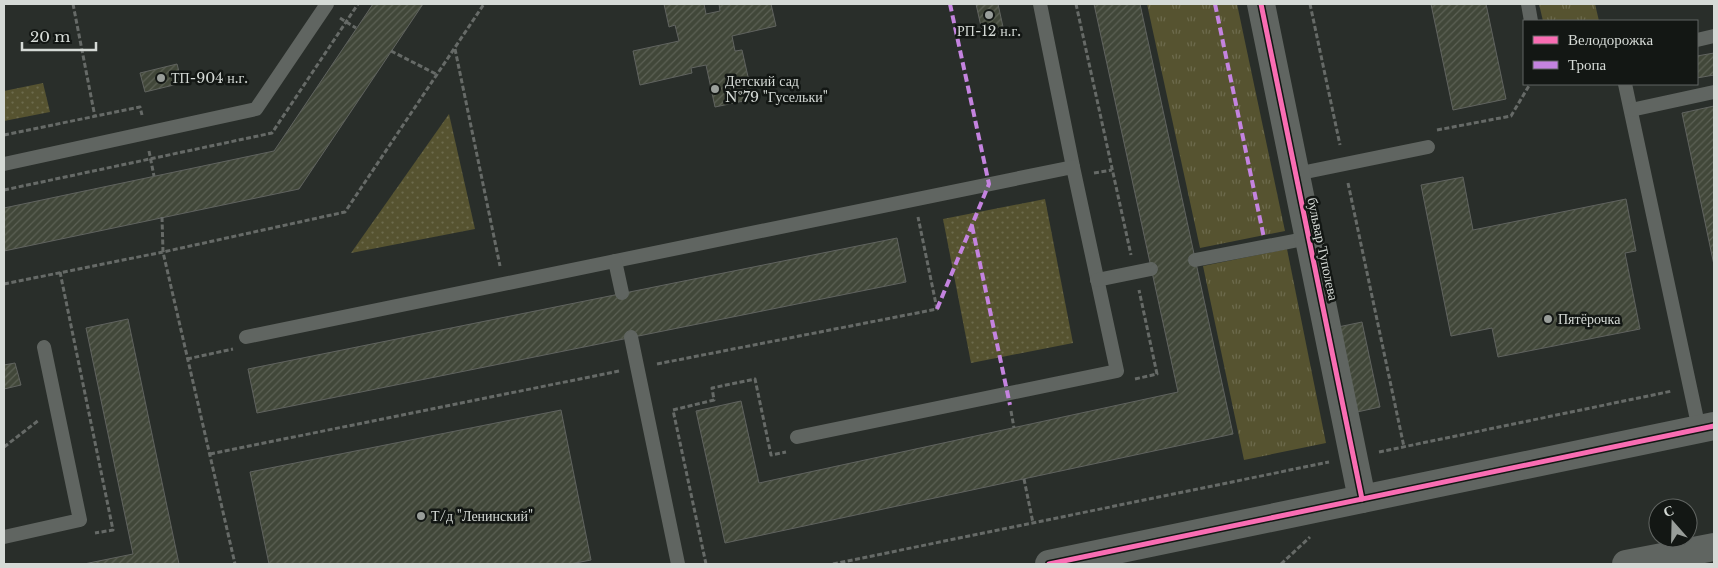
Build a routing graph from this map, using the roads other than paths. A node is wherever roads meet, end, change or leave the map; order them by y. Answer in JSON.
{"nodes":[{"id":1,"x":327,"y":4,"type":"edge"},
{"id":2,"x":1040,"y":4,"type":"edge"},
{"id":3,"x":1261,"y":4,"type":"edge"},
{"id":4,"x":1528,"y":4,"type":"edge"},
{"id":5,"x":1531,"y":20,"type":"edge"},
{"id":6,"x":1714,"y":36,"type":"edge"},
{"id":7,"x":1698,"y":40,"type":"edge"},
{"id":8,"x":1625,"y":85,"type":"edge"},
{"id":9,"x":1714,"y":92,"type":"edge"},
{"id":10,"x":1631,"y":110,"type":"junction"},
{"id":11,"x":1428,"y":147,"type":"dead end"},
{"id":12,"x":4,"y":164,"type":"edge"},
{"id":13,"x":1073,"y":167,"type":"junction"},
{"id":14,"x":1296,"y":174,"type":"junction"},
{"id":15,"x":1309,"y":238,"type":"junction"},
{"id":16,"x":1195,"y":260,"type":"dead end"},
{"id":17,"x":615,"y":261,"type":"junction"},
{"id":18,"x":1152,"y":269,"type":"dead end"},
{"id":19,"x":1097,"y":280,"type":"junction"},
{"id":20,"x":622,"y":293,"type":"dead end"},
{"id":21,"x":246,"y":337,"type":"dead end"},
{"id":22,"x":631,"y":337,"type":"dead end"},
{"id":23,"x":44,"y":347,"type":"dead end"},
{"id":24,"x":1707,"y":427,"type":"edge"},
{"id":25,"x":797,"y":438,"type":"dead end"},
{"id":26,"x":1362,"y":499,"type":"junction"},
{"id":27,"x":4,"y":537,"type":"edge"},
{"id":28,"x":1714,"y":546,"type":"edge"},
{"id":29,"x":678,"y":564,"type":"edge"},
{"id":30,"x":1049,"y":564,"type":"edge"},
{"id":31,"x":1626,"y":564,"type":"edge"}],
"edges":[{"from":1,"to":12,"type":"lane"},
{"from":2,"to":13,"type":"lane"},
{"from":3,"to":14,"type":"street","name":"бульвар Туполева"},
{"from":4,"to":5,"type":"lane"},
{"from":6,"to":7,"type":"lane"},
{"from":8,"to":10,"type":"lane"},
{"from":9,"to":10,"type":"lane"},
{"from":10,"to":24,"type":"lane"},
{"from":11,"to":14,"type":"lane"},
{"from":13,"to":17,"type":"lane"},
{"from":13,"to":19,"type":"lane"},
{"from":14,"to":15,"type":"street","name":"бульвар Туполева"},
{"from":15,"to":16,"type":"lane"},
{"from":15,"to":26,"type":"street","name":"бульвар Туполева"},
{"from":17,"to":20,"type":"lane"},
{"from":17,"to":21,"type":"lane"},
{"from":18,"to":19,"type":"lane"},
{"from":19,"to":25,"type":"lane"},
{"from":22,"to":29,"type":"lane"},
{"from":23,"to":27,"type":"lane"},
{"from":24,"to":26,"type":"street"},
{"from":26,"to":30,"type":"street"},
{"from":28,"to":31,"type":"street"}]}
